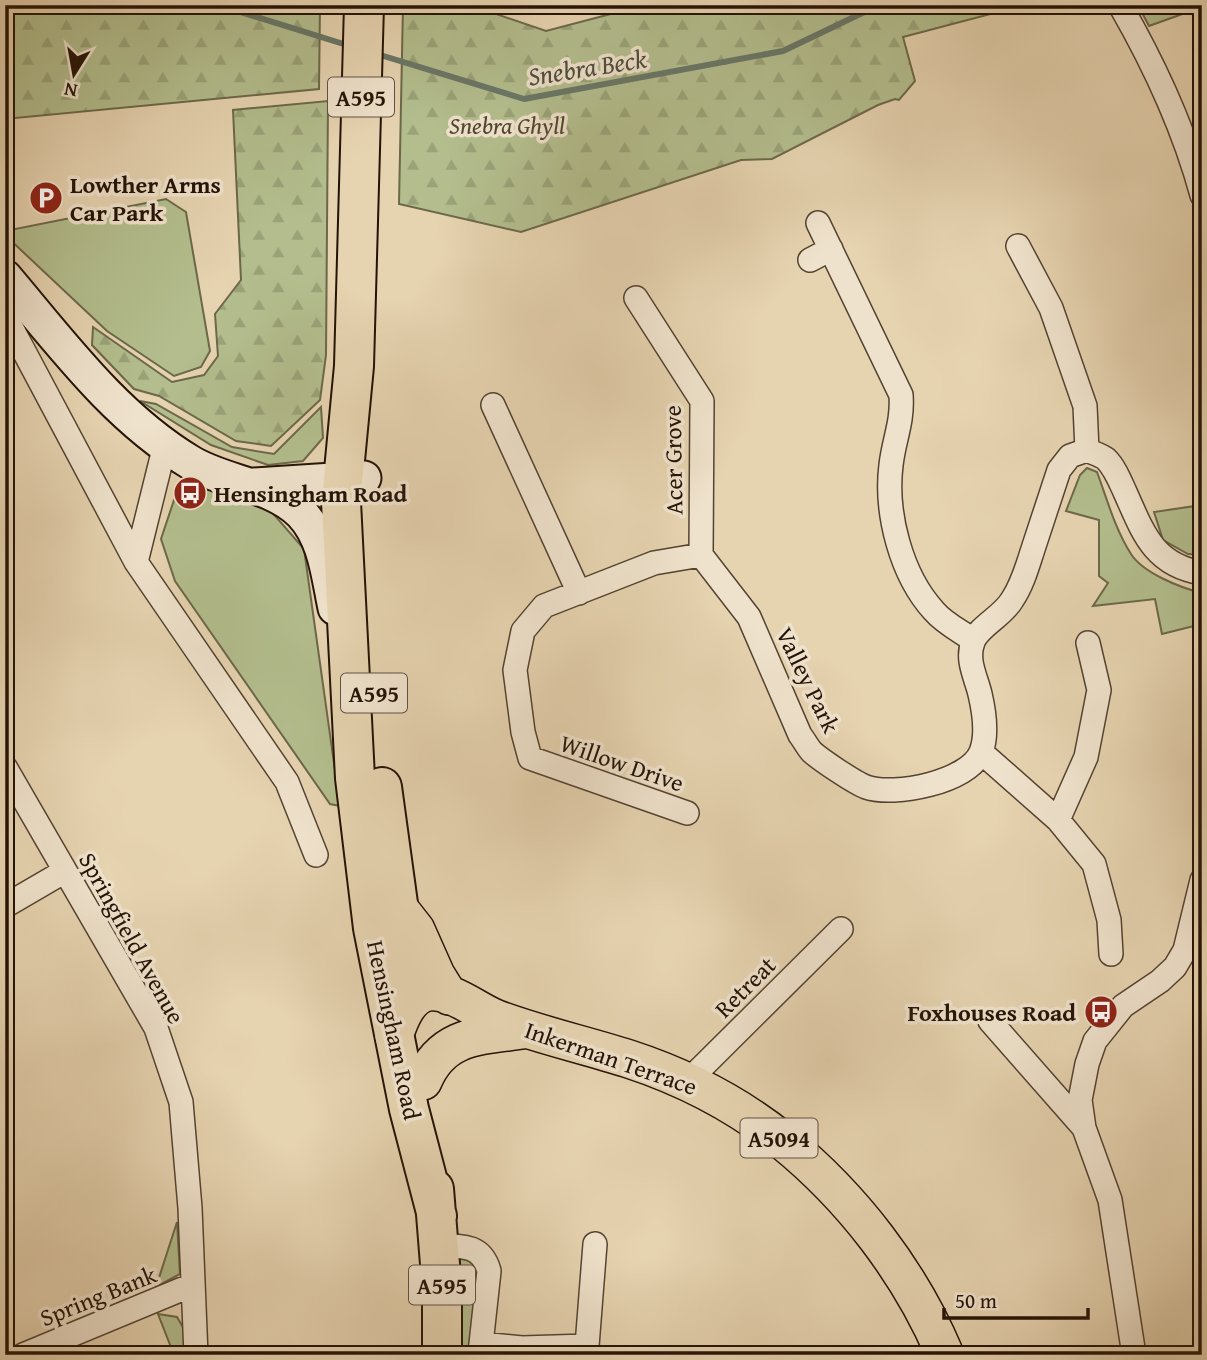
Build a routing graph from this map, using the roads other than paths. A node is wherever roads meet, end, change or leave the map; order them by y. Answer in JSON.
{"nodes":[{"id":1,"x":364,"y":5,"type":"edge"},
{"id":2,"x":1120,"y":5,"type":"edge"},
{"id":3,"x":1201,"y":192,"type":"edge"},
{"id":4,"x":818,"y":223,"type":"dead end"},
{"id":5,"x":1018,"y":246,"type":"dead end"},
{"id":6,"x":831,"y":249,"type":"junction"},
{"id":7,"x":810,"y":260,"type":"dead end"},
{"id":8,"x":5,"y":277,"type":"edge"},
{"id":9,"x":636,"y":298,"type":"dead end"},
{"id":10,"x":10,"y":325,"type":"dead end"},
{"id":11,"x":493,"y":405,"type":"dead end"},
{"id":12,"x":165,"y":446,"type":"junction"},
{"id":13,"x":1087,"y":450,"type":"junction"},
{"id":14,"x":248,"y":485,"type":"junction"},
{"id":15,"x":349,"y":486,"type":"junction"},
{"id":16,"x":288,"y":502,"type":"junction"},
{"id":17,"x":701,"y":555,"type":"junction"},
{"id":18,"x":136,"y":562,"type":"junction"},
{"id":19,"x":1202,"y":573,"type":"edge"},
{"id":20,"x":579,"y":593,"type":"junction"},
{"id":21,"x":973,"y":640,"type":"junction"},
{"id":22,"x":1088,"y":643,"type":"dead end"},
{"id":23,"x":350,"y":674,"type":"junction"},
{"id":24,"x":981,"y":752,"type":"junction"},
{"id":25,"x":5,"y":767,"type":"edge"},
{"id":26,"x":687,"y":813,"type":"dead end"},
{"id":27,"x":1058,"y":820,"type":"junction"},
{"id":28,"x":316,"y":855,"type":"dead end"},
{"id":29,"x":65,"y":871,"type":"junction"},
{"id":30,"x":1202,"y":880,"type":"edge"},
{"id":31,"x":5,"y":906,"type":"edge"},
{"id":32,"x":841,"y":929,"type":"dead end"},
{"id":33,"x":1111,"y":954,"type":"dead end"},
{"id":34,"x":414,"y":992,"type":"junction"},
{"id":35,"x":990,"y":1021,"type":"dead end"},
{"id":36,"x":511,"y":1024,"type":"junction"},
{"id":37,"x":423,"y":1081,"type":"junction"},
{"id":38,"x":687,"y":1082,"type":"junction"},
{"id":39,"x":1084,"y":1128,"type":"junction"},
{"id":40,"x":438,"y":1231,"type":"junction"},
{"id":41,"x":595,"y":1244,"type":"dead end"},
{"id":42,"x":192,"y":1285,"type":"junction"},
{"id":43,"x":480,"y":1349,"type":"edge"},
{"id":44,"x":587,"y":1350,"type":"edge"},
{"id":45,"x":23,"y":1355,"type":"edge"},
{"id":46,"x":196,"y":1355,"type":"edge"},
{"id":47,"x":442,"y":1355,"type":"edge"},
{"id":48,"x":944,"y":1355,"type":"edge"},
{"id":49,"x":1134,"y":1355,"type":"edge"}],
"edges":[{"from":1,"to":15,"type":"highway","number":"A595"},
{"from":2,"to":3,"type":"street"},
{"from":4,"to":6,"type":"street"},
{"from":5,"to":13,"type":"street"},
{"from":6,"to":7,"type":"street"},
{"from":6,"to":21,"type":"street"},
{"from":8,"to":12,"type":"main road"},
{"from":9,"to":17,"type":"street","name":"Acer Grove"},
{"from":10,"to":18,"type":"street"},
{"from":11,"to":20,"type":"street"},
{"from":12,"to":14,"type":"main road"},
{"from":12,"to":18,"type":"street"},
{"from":13,"to":19,"type":"street"},
{"from":13,"to":21,"type":"street"},
{"from":14,"to":15,"type":"main road"},
{"from":14,"to":16,"type":"main road"},
{"from":15,"to":16,"type":"main road"},
{"from":15,"to":23,"type":"highway","number":"A595"},
{"from":15,"to":34,"type":"highway","number":"A595"},
{"from":16,"to":23,"type":"main road"},
{"from":17,"to":20,"type":"street"},
{"from":17,"to":24,"type":"street","name":"Valley Park"},
{"from":18,"to":28,"type":"street"},
{"from":20,"to":26,"type":"street","name":"Willow Drive"},
{"from":21,"to":24,"type":"street"},
{"from":22,"to":27,"type":"street"},
{"from":23,"to":34,"type":"highway","name":"Hensingham Road","number":"A595"},
{"from":24,"to":27,"type":"street"},
{"from":25,"to":29,"type":"street","name":"Springfield Avenue"},
{"from":27,"to":33,"type":"street"},
{"from":29,"to":31,"type":"street"},
{"from":29,"to":42,"type":"street","name":"Springfield Avenue"},
{"from":30,"to":39,"type":"street"},
{"from":32,"to":38,"type":"street","name":"Retreat"},
{"from":34,"to":36,"type":"main road","name":"Inkerman Terrace","number":"A5094"},
{"from":34,"to":37,"type":"highway","number":"A595"},
{"from":34,"to":40,"type":"highway","name":"Hensingham Road","number":"A595"},
{"from":35,"to":39,"type":"street"},
{"from":36,"to":37,"type":"main road"},
{"from":36,"to":38,"type":"main road","name":"Inkerman Terrace","number":"A5094"},
{"from":37,"to":40,"type":"highway","number":"A595"},
{"from":38,"to":48,"type":"main road","name":"Inkerman Terrace","number":"A5094"},
{"from":39,"to":49,"type":"street"},
{"from":40,"to":43,"type":"street"},
{"from":40,"to":47,"type":"highway","number":"A595"},
{"from":41,"to":44,"type":"street"},
{"from":42,"to":45,"type":"street","name":"Spring Bank"},
{"from":42,"to":46,"type":"street","name":"Springfield Avenue"},
{"from":43,"to":44,"type":"street"}]}
